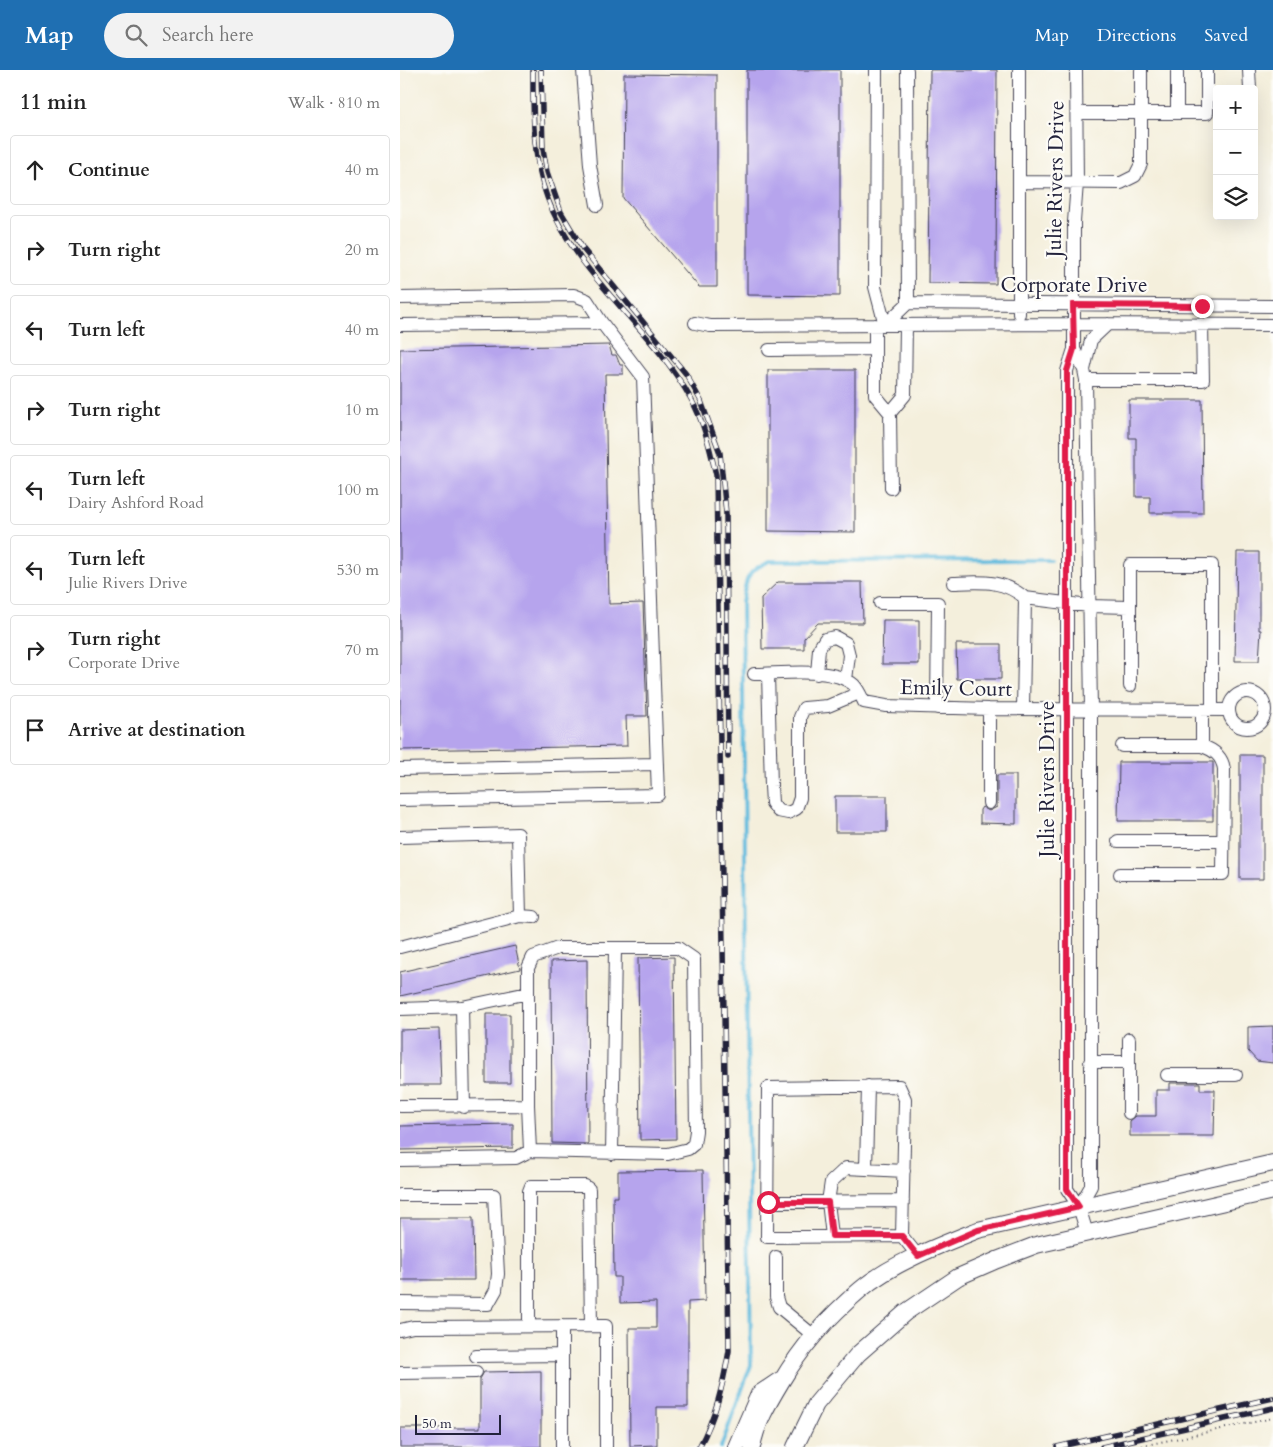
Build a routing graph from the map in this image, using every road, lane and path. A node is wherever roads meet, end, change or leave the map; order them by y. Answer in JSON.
{"nodes":[{"id":1,"x":584,"y":70,"type":"edge"},
{"id":2,"x":876,"y":70,"type":"edge"},
{"id":3,"x":907,"y":70,"type":"edge"},
{"id":4,"x":1019,"y":70,"type":"edge"},
{"id":5,"x":1076,"y":70,"type":"edge"},
{"id":6,"x":1141,"y":70,"type":"edge"},
{"id":7,"x":1177,"y":70,"type":"edge"},
{"id":8,"x":1207,"y":70,"type":"edge"},
{"id":9,"x":1249,"y":70,"type":"edge"},
{"id":10,"x":1250,"y":85,"type":"edge"},
{"id":11,"x":1077,"y":113,"type":"junction"},
{"id":12,"x":1141,"y":113,"type":"junction"},
{"id":13,"x":1177,"y":113,"type":"junction"},
{"id":14,"x":1019,"y":182,"type":"junction"},
{"id":15,"x":1077,"y":183,"type":"junction"},
{"id":16,"x":597,"y":205,"type":"dead end"},
{"id":17,"x":400,"y":298,"type":"edge"},
{"id":18,"x":908,"y":303,"type":"junction"},
{"id":19,"x":1019,"y":305,"type":"junction"},
{"id":20,"x":1073,"y":305,"type":"junction"},
{"id":21,"x":1273,"y":306,"type":"edge"},
{"id":22,"x":602,"y":323,"type":"junction"},
{"id":23,"x":694,"y":323,"type":"dead end"},
{"id":24,"x":1019,"y":324,"type":"junction"},
{"id":25,"x":1073,"y":324,"type":"junction"},
{"id":26,"x":1108,"y":324,"type":"junction"},
{"id":27,"x":1202,"y":324,"type":"junction"},
{"id":28,"x":906,"y":325,"type":"junction"},
{"id":29,"x":1273,"y":325,"type":"edge"},
{"id":30,"x":400,"y":326,"type":"edge"},
{"id":31,"x":880,"y":326,"type":"junction"},
{"id":32,"x":875,"y":349,"type":"junction"},
{"id":33,"x":1074,"y":349,"type":"junction"},
{"id":34,"x":769,"y":350,"type":"dead end"},
{"id":35,"x":1085,"y":375,"type":"junction"},
{"id":36,"x":890,"y":413,"type":"junction"},
{"id":37,"x":891,"y":488,"type":"dead end"},
{"id":38,"x":953,"y":583,"type":"dead end"},
{"id":39,"x":1025,"y":598,"type":"junction"},
{"id":40,"x":1068,"y":602,"type":"junction"},
{"id":41,"x":880,"y":603,"type":"dead end"},
{"id":42,"x":1089,"y":606,"type":"junction"},
{"id":43,"x":1130,"y":607,"type":"junction"},
{"id":44,"x":754,"y":674,"type":"dead end"},
{"id":45,"x":768,"y":674,"type":"junction"},
{"id":46,"x":817,"y":674,"type":"junction"},
{"id":47,"x":846,"y":680,"type":"junction"},
{"id":48,"x":1130,"y":686,"type":"dead end"},
{"id":49,"x":859,"y":693,"type":"junction"},
{"id":50,"x":938,"y":708,"type":"junction"},
{"id":51,"x":989,"y":709,"type":"junction"},
{"id":52,"x":1023,"y":709,"type":"junction"},
{"id":53,"x":1068,"y":709,"type":"junction"},
{"id":54,"x":1091,"y":709,"type":"junction"},
{"id":55,"x":1207,"y":710,"type":"junction"},
{"id":56,"x":1229,"y":710,"type":"junction"},
{"id":57,"x":1269,"y":710,"type":"edge"},
{"id":58,"x":1122,"y":746,"type":"dead end"},
{"id":59,"x":1202,"y":746,"type":"junction"},
{"id":60,"x":657,"y":764,"type":"junction"},
{"id":61,"x":400,"y":768,"type":"edge"},
{"id":62,"x":400,"y":800,"type":"edge"},
{"id":63,"x":989,"y":804,"type":"dead end"},
{"id":64,"x":400,"y":837,"type":"edge"},
{"id":65,"x":1118,"y":840,"type":"dead end"},
{"id":66,"x":1224,"y":841,"type":"junction"},
{"id":67,"x":1120,"y":874,"type":"dead end"},
{"id":68,"x":1090,"y":910,"type":"junction"},
{"id":69,"x":1066,"y":911,"type":"junction"},
{"id":70,"x":520,"y":916,"type":"junction"},
{"id":71,"x":534,"y":917,"type":"dead end"},
{"id":72,"x":400,"y":948,"type":"edge"},
{"id":73,"x":615,"y":948,"type":"junction"},
{"id":74,"x":528,"y":993,"type":"junction"},
{"id":75,"x":462,"y":1007,"type":"junction"},
{"id":76,"x":400,"y":1009,"type":"edge"},
{"id":77,"x":1130,"y":1039,"type":"dead end"},
{"id":78,"x":1090,"y":1062,"type":"junction"},
{"id":79,"x":1130,"y":1062,"type":"junction"},
{"id":80,"x":1167,"y":1075,"type":"dead end"},
{"id":81,"x":1236,"y":1075,"type":"dead end"},
{"id":82,"x":868,"y":1086,"type":"junction"},
{"id":83,"x":528,"y":1105,"type":"junction"},
{"id":84,"x":400,"y":1106,"type":"edge"},
{"id":85,"x":464,"y":1106,"type":"junction"},
{"id":86,"x":1130,"y":1113,"type":"dead end"},
{"id":87,"x":530,"y":1151,"type":"junction"},
{"id":88,"x":612,"y":1154,"type":"junction"},
{"id":89,"x":400,"y":1160,"type":"edge"},
{"id":90,"x":1273,"y":1163,"type":"edge"},
{"id":91,"x":866,"y":1169,"type":"junction"},
{"id":92,"x":904,"y":1171,"type":"junction"},
{"id":93,"x":1273,"y":1191,"type":"edge"},
{"id":94,"x":400,"y":1195,"type":"edge"},
{"id":95,"x":903,"y":1201,"type":"junction"},
{"id":96,"x":768,"y":1202,"type":"junction"},
{"id":97,"x":828,"y":1202,"type":"junction"},
{"id":98,"x":1079,"y":1207,"type":"junction"},
{"id":99,"x":1087,"y":1233,"type":"junction"},
{"id":100,"x":832,"y":1236,"type":"junction"},
{"id":101,"x":902,"y":1236,"type":"junction"},
{"id":102,"x":918,"y":1256,"type":"junction"},
{"id":103,"x":776,"y":1257,"type":"dead end"},
{"id":104,"x":400,"y":1303,"type":"edge"},
{"id":105,"x":488,"y":1304,"type":"junction"},
{"id":106,"x":489,"y":1326,"type":"junction"},
{"id":107,"x":529,"y":1326,"type":"junction"},
{"id":108,"x":562,"y":1326,"type":"junction"},
{"id":109,"x":591,"y":1326,"type":"junction"},
{"id":110,"x":400,"y":1330,"type":"edge"},
{"id":111,"x":814,"y":1336,"type":"junction"},
{"id":112,"x":562,"y":1355,"type":"junction"},
{"id":113,"x":476,"y":1356,"type":"dead end"},
{"id":114,"x":476,"y":1372,"type":"dead end"},
{"id":115,"x":400,"y":1373,"type":"edge"},
{"id":116,"x":782,"y":1379,"type":"junction"},
{"id":117,"x":1273,"y":1418,"type":"edge"},
{"id":118,"x":562,"y":1447,"type":"edge"},
{"id":119,"x":606,"y":1447,"type":"edge"},
{"id":120,"x":736,"y":1447,"type":"edge"},
{"id":121,"x":752,"y":1447,"type":"edge"},
{"id":122,"x":795,"y":1447,"type":"edge"},
{"id":123,"x":1137,"y":1447,"type":"edge"}],
"edges":[{"from":1,"to":16,"type":"street"},
{"from":2,"to":31,"type":"street"},
{"from":3,"to":18,"type":"street"},
{"from":4,"to":14,"type":"street"},
{"from":5,"to":11,"type":"street","name":"Julie Rivers Drive"},
{"from":6,"to":12,"type":"street"},
{"from":7,"to":13,"type":"street"},
{"from":8,"to":13,"type":"street"},
{"from":9,"to":10,"type":"street"},
{"from":11,"to":12,"type":"street"},
{"from":11,"to":15,"type":"street","name":"Julie Rivers Drive"},
{"from":12,"to":13,"type":"street"},
{"from":12,"to":15,"type":"street"},
{"from":14,"to":15,"type":"street"},
{"from":14,"to":19,"type":"street"},
{"from":15,"to":20,"type":"street","name":"Julie Rivers Drive"},
{"from":17,"to":22,"type":"street"},
{"from":18,"to":19,"type":"street","name":"Corporate Drive"},
{"from":18,"to":31,"type":"street"},
{"from":19,"to":20,"type":"street","name":"Corporate Drive"},
{"from":19,"to":24,"type":"street"},
{"from":20,"to":21,"type":"street","name":"Corporate Drive"},
{"from":20,"to":25,"type":"street","name":"Julie Rivers Drive"},
{"from":22,"to":30,"type":"street"},
{"from":22,"to":60,"type":"street"},
{"from":23,"to":31,"type":"street","name":"Corporate Drive"},
{"from":24,"to":25,"type":"street","name":"Corporate Drive"},
{"from":24,"to":28,"type":"street","name":"Corporate Drive"},
{"from":25,"to":26,"type":"street","name":"Corporate Drive"},
{"from":25,"to":33,"type":"street","name":"Julie Rivers Drive"},
{"from":26,"to":27,"type":"street","name":"Corporate Drive"},
{"from":26,"to":35,"type":"street"},
{"from":27,"to":29,"type":"street","name":"Corporate Drive"},
{"from":27,"to":35,"type":"street"},
{"from":28,"to":31,"type":"street","name":"Corporate Drive"},
{"from":28,"to":36,"type":"street"},
{"from":31,"to":32,"type":"street"},
{"from":32,"to":34,"type":"street"},
{"from":32,"to":36,"type":"street"},
{"from":33,"to":35,"type":"street","name":"Julie Rivers Drive"},
{"from":33,"to":40,"type":"street","name":"Julie Rivers Drive"},
{"from":35,"to":42,"type":"street","name":"Julie Rivers Drive"},
{"from":36,"to":37,"type":"street"},
{"from":38,"to":39,"type":"street"},
{"from":39,"to":40,"type":"street"},
{"from":39,"to":52,"type":"street"},
{"from":40,"to":42,"type":"street"},
{"from":40,"to":53,"type":"street","name":"Julie Rivers Drive"},
{"from":41,"to":50,"type":"street"},
{"from":42,"to":43,"type":"street"},
{"from":42,"to":54,"type":"street","name":"Julie Rivers Drive"},
{"from":43,"to":48,"type":"street"},
{"from":43,"to":55,"type":"street"},
{"from":44,"to":45,"type":"street"},
{"from":45,"to":46,"type":"street"},
{"from":45,"to":49,"type":"street"},
{"from":46,"to":47,"type":"street"},
{"from":46,"to":47,"type":"street"},
{"from":47,"to":49,"type":"street","name":"Emily Court"},
{"from":49,"to":50,"type":"street","name":"Emily Court"},
{"from":50,"to":51,"type":"street","name":"Emily Court"},
{"from":51,"to":52,"type":"street","name":"Emily Court"},
{"from":51,"to":63,"type":"street"},
{"from":52,"to":53,"type":"street","name":"Emily Court"},
{"from":53,"to":54,"type":"street","name":"Emily Court"},
{"from":53,"to":69,"type":"street","name":"Julie Rivers Drive"},
{"from":54,"to":55,"type":"street","name":"Emily Court"},
{"from":54,"to":68,"type":"street","name":"Julie Rivers Drive"},
{"from":55,"to":56,"type":"street","name":"Emily Court"},
{"from":55,"to":59,"type":"street"},
{"from":56,"to":57,"type":"street"},
{"from":56,"to":57,"type":"street"},
{"from":58,"to":59,"type":"street"},
{"from":59,"to":66,"type":"street"},
{"from":60,"to":61,"type":"street"},
{"from":60,"to":62,"type":"street"},
{"from":64,"to":70,"type":"street"},
{"from":65,"to":66,"type":"street"},
{"from":66,"to":67,"type":"street"},
{"from":68,"to":69,"type":"street"},
{"from":68,"to":78,"type":"street","name":"Julie Rivers Drive"},
{"from":69,"to":98,"type":"street","name":"Julie Rivers Drive"},
{"from":70,"to":71,"type":"street"},
{"from":70,"to":72,"type":"street"},
{"from":73,"to":74,"type":"street"},
{"from":73,"to":88,"type":"street"},
{"from":73,"to":88,"type":"street"},
{"from":74,"to":75,"type":"street"},
{"from":74,"to":83,"type":"street"},
{"from":75,"to":76,"type":"street"},
{"from":75,"to":85,"type":"street"},
{"from":77,"to":79,"type":"street"},
{"from":78,"to":79,"type":"street"},
{"from":78,"to":98,"type":"street","name":"Julie Rivers Drive"},
{"from":79,"to":86,"type":"street"},
{"from":80,"to":81,"type":"street"},
{"from":82,"to":91,"type":"street"},
{"from":82,"to":92,"type":"street"},
{"from":82,"to":96,"type":"street"},
{"from":83,"to":85,"type":"street"},
{"from":83,"to":87,"type":"street"},
{"from":84,"to":85,"type":"street"},
{"from":87,"to":88,"type":"street"},
{"from":87,"to":89,"type":"street"},
{"from":90,"to":98,"type":"main road"},
{"from":91,"to":92,"type":"street"},
{"from":91,"to":97,"type":"street"},
{"from":92,"to":95,"type":"street"},
{"from":93,"to":99,"type":"main road"},
{"from":94,"to":105,"type":"street"},
{"from":95,"to":97,"type":"street"},
{"from":95,"to":101,"type":"street"},
{"from":96,"to":97,"type":"street"},
{"from":96,"to":100,"type":"street"},
{"from":97,"to":100,"type":"street"},
{"from":98,"to":99,"type":"street","name":"Julie Rivers Drive"},
{"from":98,"to":102,"type":"main road"},
{"from":99,"to":122,"type":"main road"},
{"from":100,"to":101,"type":"street"},
{"from":101,"to":102,"type":"street"},
{"from":102,"to":111,"type":"main road"},
{"from":103,"to":111,"type":"street"},
{"from":104,"to":105,"type":"street"},
{"from":105,"to":106,"type":"street"},
{"from":106,"to":107,"type":"street"},
{"from":106,"to":110,"type":"street"},
{"from":107,"to":108,"type":"street"},
{"from":107,"to":109,"type":"street"},
{"from":108,"to":109,"type":"street"},
{"from":108,"to":112,"type":"street"},
{"from":109,"to":119,"type":"street"},
{"from":111,"to":116,"type":"main road"},
{"from":112,"to":113,"type":"street"},
{"from":112,"to":118,"type":"street"},
{"from":114,"to":115,"type":"street"},
{"from":116,"to":120,"type":"main road"},
{"from":116,"to":121,"type":"main road"},
{"from":117,"to":123,"type":"path"}]}
